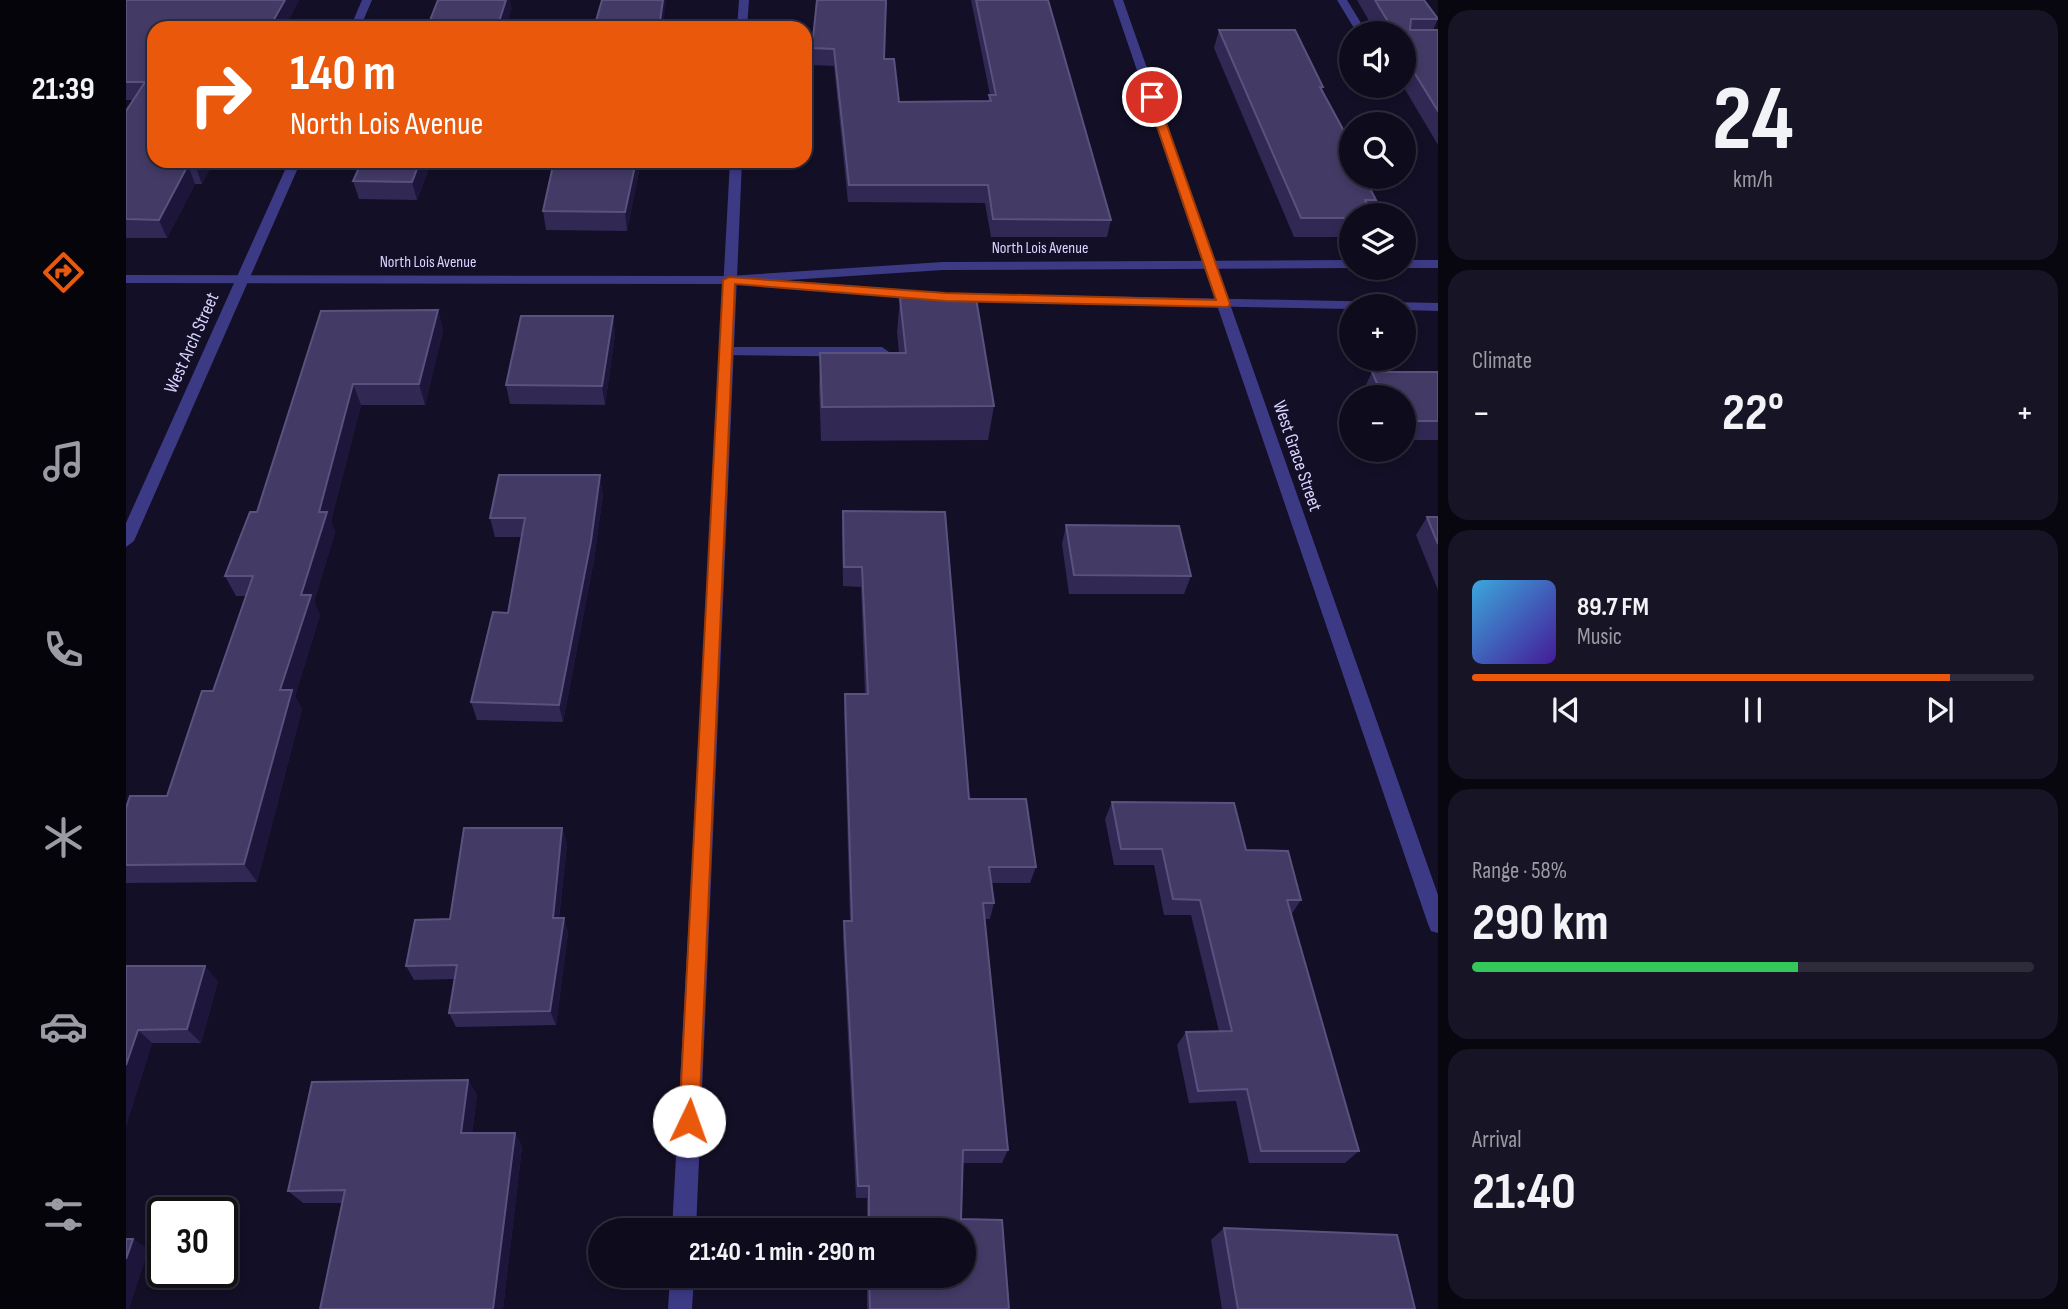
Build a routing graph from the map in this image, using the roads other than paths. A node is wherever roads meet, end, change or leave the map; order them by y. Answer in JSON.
{"nodes":[{"id":1,"x":367,"y":0,"type":"edge"},
{"id":2,"x":744,"y":0,"type":"edge"},
{"id":3,"x":1118,"y":0,"type":"edge"},
{"id":4,"x":1342,"y":0,"type":"edge"},
{"id":5,"x":358,"y":21,"type":"edge"},
{"id":6,"x":743,"y":21,"type":"edge"},
{"id":7,"x":1355,"y":21,"type":"edge"},
{"id":8,"x":292,"y":168,"type":"edge"},
{"id":9,"x":736,"y":168,"type":"edge"},
{"id":10,"x":1209,"y":264,"type":"junction"},
{"id":11,"x":1339,"y":264,"type":"edge"},
{"id":12,"x":1416,"y":264,"type":"edge"},
{"id":13,"x":1438,"y":264,"type":"edge"},
{"id":14,"x":126,"y":279,"type":"edge"},
{"id":15,"x":241,"y":280,"type":"junction"},
{"id":16,"x":729,"y":280,"type":"junction"},
{"id":17,"x":1224,"y":304,"type":"junction"},
{"id":18,"x":1339,"y":305,"type":"edge"},
{"id":19,"x":1416,"y":306,"type":"edge"},
{"id":20,"x":1438,"y":307,"type":"edge"},
{"id":21,"x":726,"y":352,"type":"junction"},
{"id":22,"x":882,"y":352,"type":"edge"},
{"id":23,"x":126,"y":541,"type":"edge"},
{"id":24,"x":1438,"y":924,"type":"edge"},
{"id":25,"x":685,"y":1218,"type":"edge"},
{"id":26,"x":681,"y":1288,"type":"edge"},
{"id":27,"x":680,"y":1309,"type":"edge"}],
"edges":[{"from":1,"to":5,"type":"street"},
{"from":2,"to":6,"type":"street"},
{"from":3,"to":10,"type":"street","name":"West Grace Street"},
{"from":4,"to":7,"type":"street"},
{"from":8,"to":15,"type":"street","name":"West Arch Street"},
{"from":9,"to":16,"type":"street"},
{"from":10,"to":11,"type":"street","name":"North Lois Avenue"},
{"from":10,"to":16,"type":"street","name":"North Lois Avenue"},
{"from":10,"to":17,"type":"street","name":"West Grace Street"},
{"from":12,"to":13,"type":"street"},
{"from":14,"to":15,"type":"street","name":"North Lois Avenue"},
{"from":15,"to":16,"type":"street","name":"North Lois Avenue"},
{"from":15,"to":23,"type":"street","name":"West Arch Street"},
{"from":16,"to":17,"type":"street","name":"North Lois Avenue"},
{"from":16,"to":21,"type":"street"},
{"from":17,"to":18,"type":"street","name":"North Lois Avenue"},
{"from":17,"to":24,"type":"street","name":"West Grace Street"},
{"from":19,"to":20,"type":"street","name":"North Lois Avenue"},
{"from":21,"to":22,"type":"street"},
{"from":21,"to":25,"type":"street"},
{"from":26,"to":27,"type":"street"}]}
